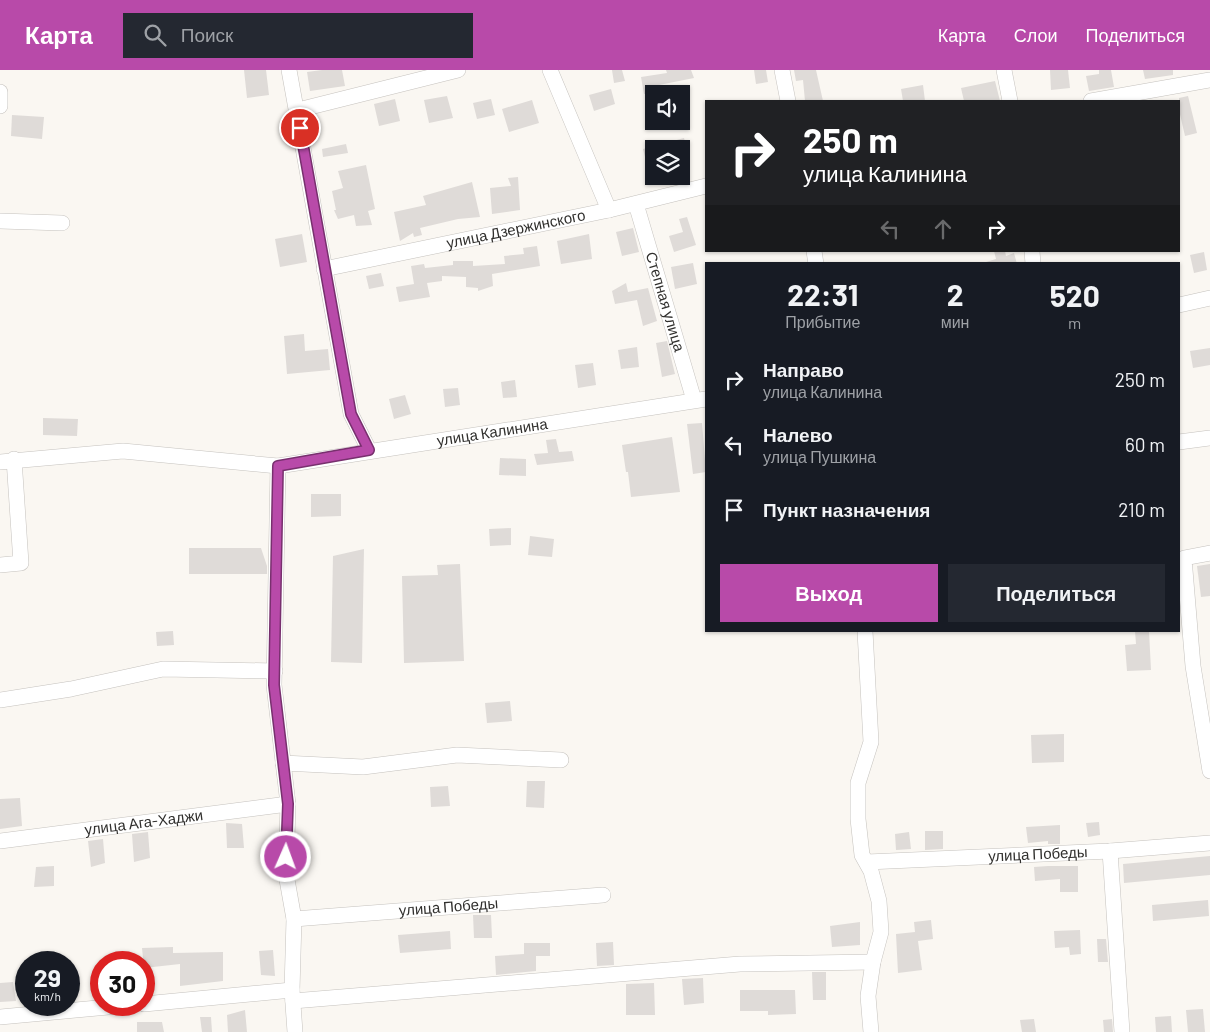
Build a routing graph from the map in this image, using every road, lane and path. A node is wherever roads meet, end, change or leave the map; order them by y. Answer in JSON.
{"nodes":[{"id":1,"x":289,"y":70,"type":"edge"},
{"id":2,"x":458,"y":70,"type":"edge"},
{"id":3,"x":550,"y":70,"type":"edge"},
{"id":4,"x":782,"y":70,"type":"edge"},
{"id":5,"x":1004,"y":70,"type":"edge"},
{"id":6,"x":1210,"y":80,"type":"edge"},
{"id":7,"x":0,"y":92,"type":"edge"},
{"id":8,"x":788,"y":100,"type":"edge"},
{"id":9,"x":1010,"y":100,"type":"edge"},
{"id":10,"x":1097,"y":100,"type":"edge"},
{"id":11,"x":0,"y":106,"type":"edge"},
{"id":12,"x":298,"y":110,"type":"junction"},
{"id":13,"x":705,"y":186,"type":"edge"},
{"id":14,"x":636,"y":204,"type":"junction"},
{"id":15,"x":610,"y":210,"type":"junction"},
{"id":16,"x":0,"y":221,"type":"edge"},
{"id":17,"x":62,"y":223,"type":"dead end"},
{"id":18,"x":324,"y":269,"type":"junction"},
{"id":19,"x":1210,"y":298,"type":"edge"},
{"id":20,"x":1180,"y":305,"type":"edge"},
{"id":21,"x":700,"y":399,"type":"edge"},
{"id":22,"x":1210,"y":438,"type":"edge"},
{"id":23,"x":1180,"y":442,"type":"edge"},
{"id":24,"x":369,"y":450,"type":"junction"},
{"id":25,"x":7,"y":460,"type":"edge"},
{"id":26,"x":278,"y":466,"type":"junction"},
{"id":27,"x":1210,"y":554,"type":"edge"},
{"id":28,"x":0,"y":565,"type":"edge"},
{"id":29,"x":865,"y":632,"type":"edge"},
{"id":30,"x":274,"y":671,"type":"junction"},
{"id":31,"x":0,"y":700,"type":"edge"},
{"id":32,"x":1206,"y":722,"type":"edge"},
{"id":33,"x":561,"y":760,"type":"dead end"},
{"id":34,"x":284,"y":763,"type":"junction"},
{"id":35,"x":1210,"y":771,"type":"edge"},
{"id":36,"x":288,"y":804,"type":"junction"},
{"id":37,"x":0,"y":841,"type":"edge"},
{"id":38,"x":1210,"y":843,"type":"edge"},
{"id":39,"x":1110,"y":851,"type":"junction"},
{"id":40,"x":867,"y":862,"type":"junction"},
{"id":41,"x":603,"y":895,"type":"dead end"},
{"id":42,"x":294,"y":919,"type":"junction"},
{"id":43,"x":873,"y":962,"type":"junction"},
{"id":44,"x":293,"y":996,"type":"junction"},
{"id":45,"x":155,"y":1003,"type":"edge"},
{"id":46,"x":90,"y":1009,"type":"edge"},
{"id":47,"x":0,"y":1017,"type":"edge"},
{"id":48,"x":295,"y":1032,"type":"edge"},
{"id":49,"x":871,"y":1032,"type":"edge"},
{"id":50,"x":1122,"y":1032,"type":"edge"}],
"edges":[{"from":1,"to":12,"type":"street"},
{"from":2,"to":12,"type":"street"},
{"from":3,"to":15,"type":"street"},
{"from":4,"to":8,"type":"street"},
{"from":5,"to":9,"type":"street"},
{"from":6,"to":10,"type":"street"},
{"from":7,"to":11,"type":"street"},
{"from":12,"to":18,"type":"street"},
{"from":13,"to":14,"type":"street","name":"улица Дзержинского"},
{"from":14,"to":15,"type":"street","name":"улица Дзержинского"},
{"from":14,"to":21,"type":"street","name":"Степная улица"},
{"from":15,"to":18,"type":"street","name":"улица Дзержинского"},
{"from":16,"to":17,"type":"street"},
{"from":18,"to":24,"type":"street"},
{"from":19,"to":20,"type":"street"},
{"from":21,"to":24,"type":"street","name":"улица Калинина"},
{"from":22,"to":23,"type":"street"},
{"from":24,"to":26,"type":"street","name":"улица Калинина"},
{"from":25,"to":26,"type":"street","name":"улица Калинина"},
{"from":25,"to":28,"type":"street"},
{"from":26,"to":30,"type":"street"},
{"from":27,"to":32,"type":"street"},
{"from":29,"to":40,"type":"street"},
{"from":30,"to":31,"type":"street"},
{"from":30,"to":34,"type":"street"},
{"from":32,"to":35,"type":"street"},
{"from":33,"to":34,"type":"street"},
{"from":34,"to":36,"type":"street"},
{"from":36,"to":37,"type":"street","name":"улица Ага-Хаджи"},
{"from":36,"to":42,"type":"street"},
{"from":38,"to":39,"type":"street","name":"улица Победы"},
{"from":39,"to":40,"type":"street","name":"улица Победы"},
{"from":39,"to":50,"type":"street"},
{"from":40,"to":43,"type":"street"},
{"from":41,"to":42,"type":"street","name":"улица Победы"},
{"from":42,"to":44,"type":"street"},
{"from":43,"to":44,"type":"street"},
{"from":43,"to":49,"type":"street"},
{"from":44,"to":45,"type":"street"},
{"from":44,"to":48,"type":"street"},
{"from":46,"to":47,"type":"street"}]}
